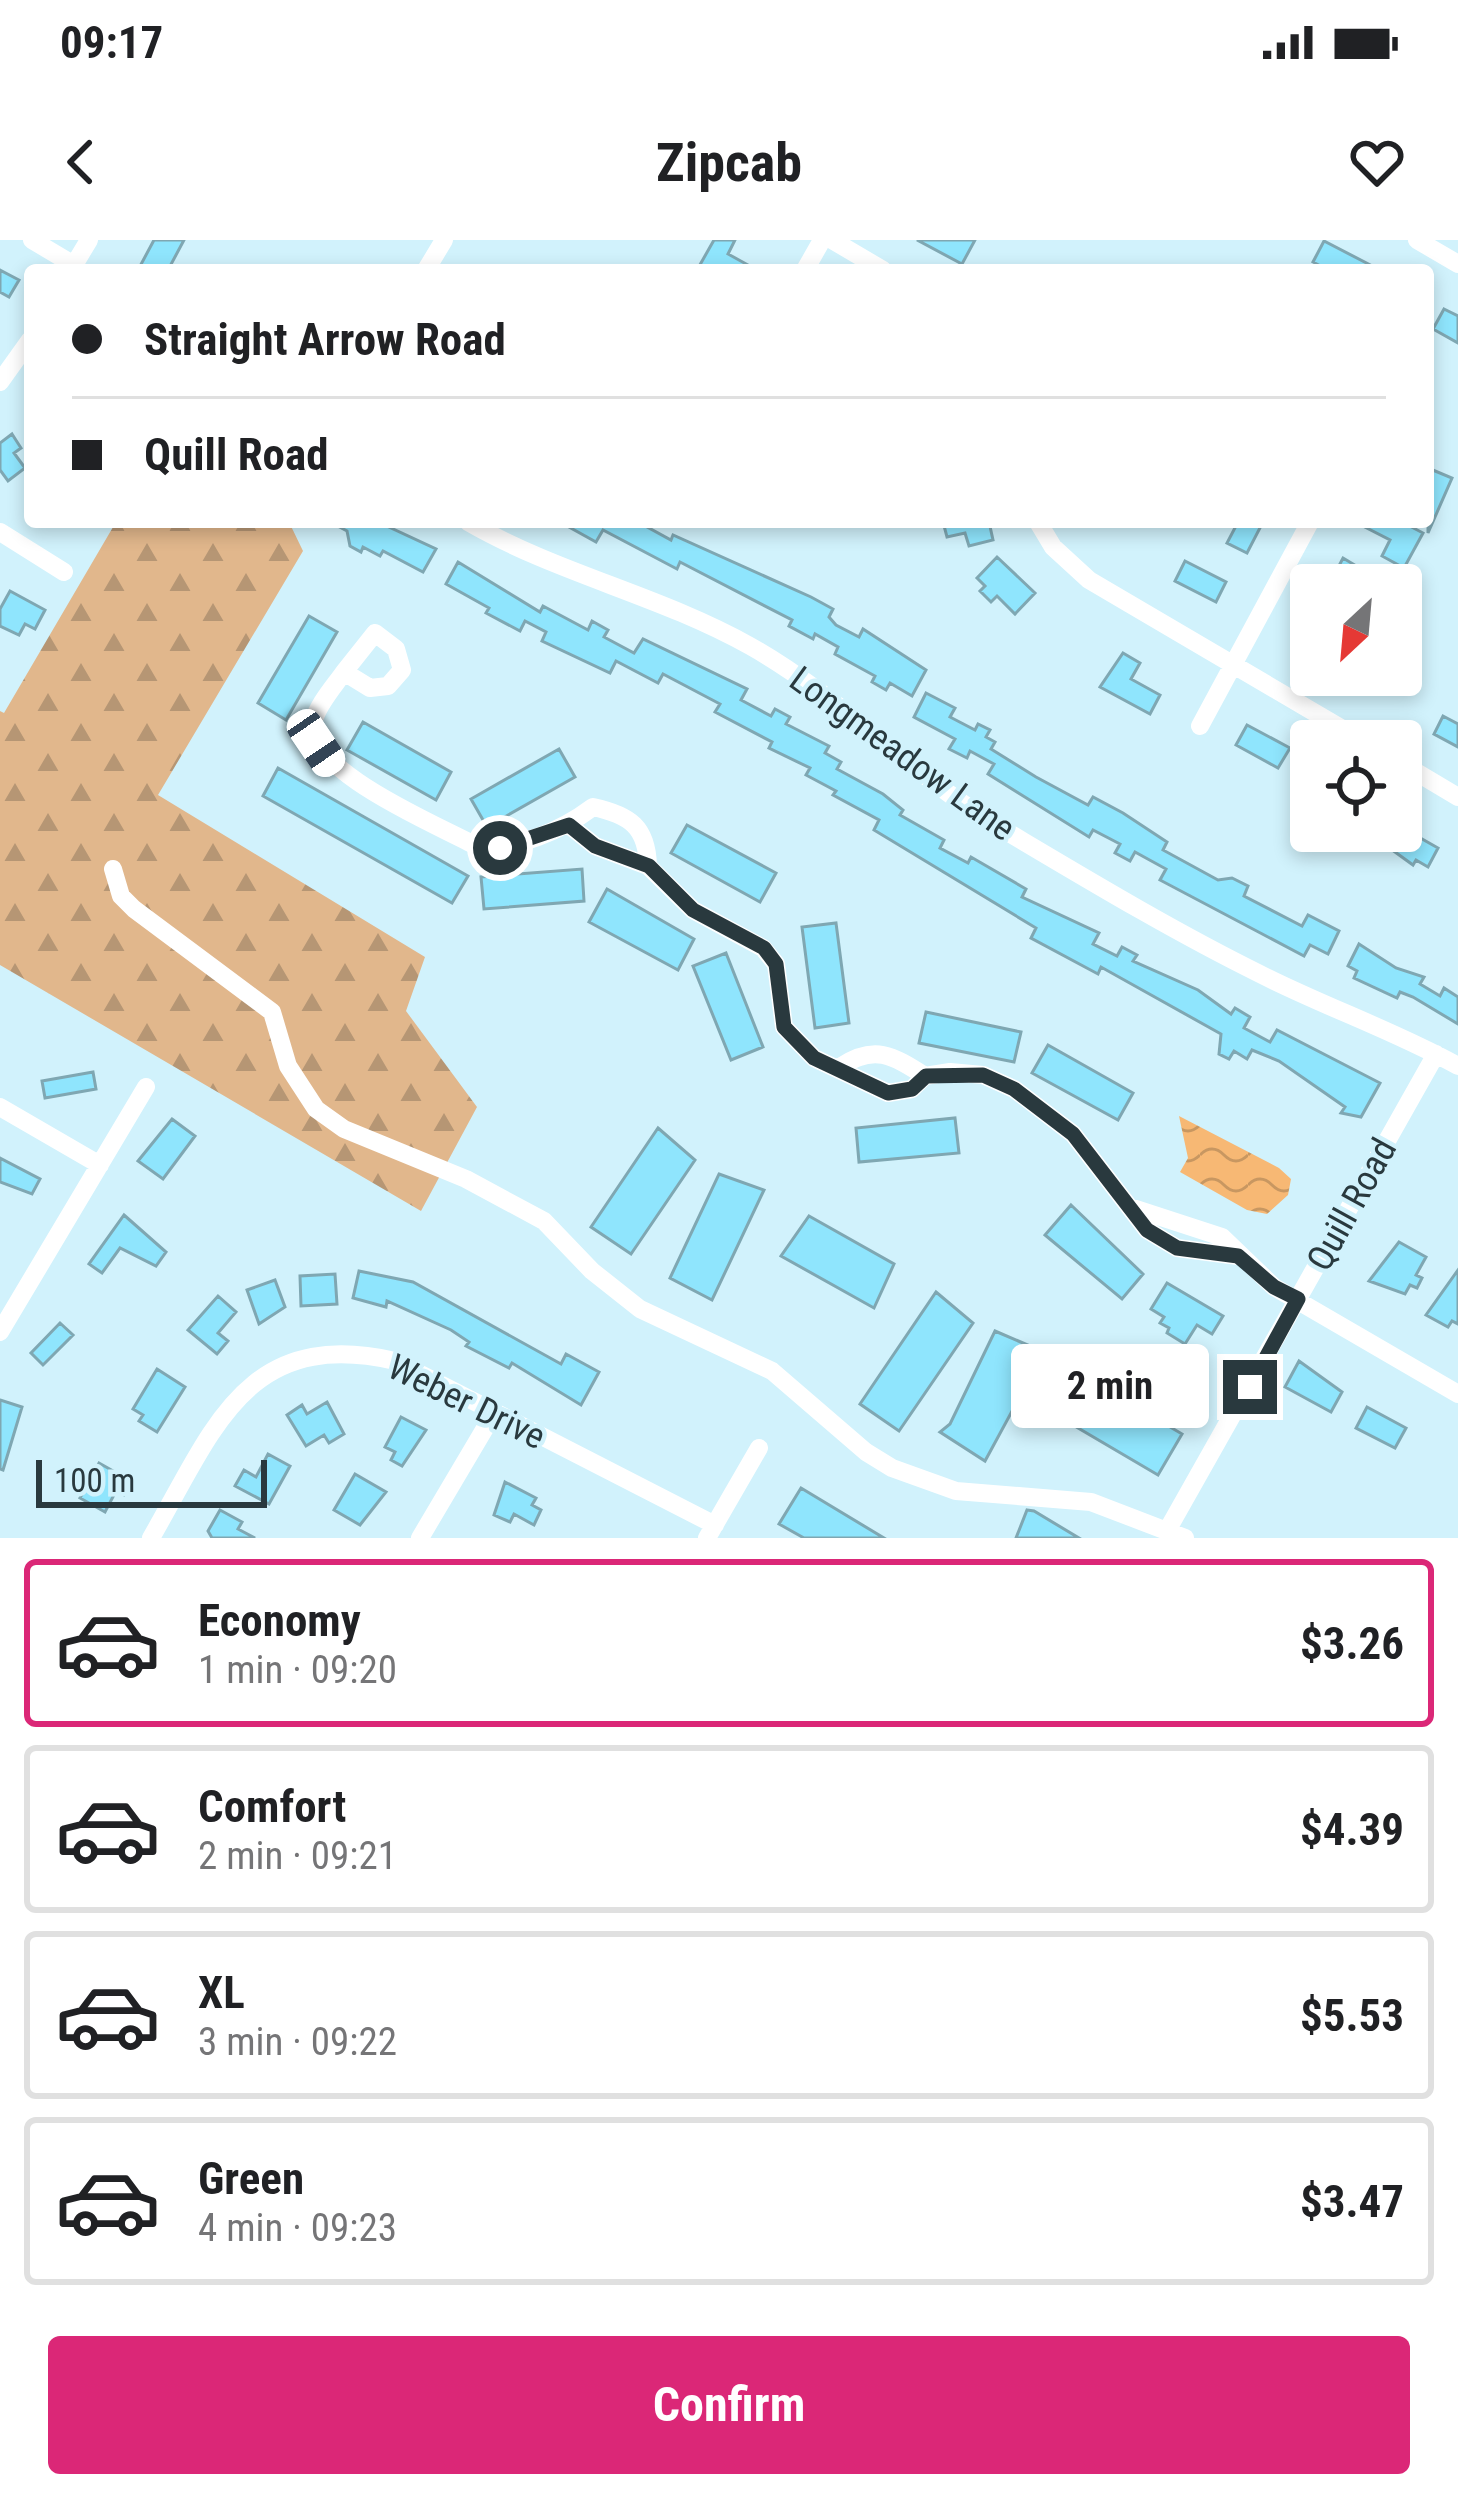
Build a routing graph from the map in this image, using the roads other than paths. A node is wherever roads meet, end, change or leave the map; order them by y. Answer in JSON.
{"nodes":[{"id":1,"x":32,"y":240,"type":"edge"},
{"id":2,"x":832,"y":240,"type":"edge"},
{"id":3,"x":1417,"y":240,"type":"edge"},
{"id":4,"x":68,"y":264,"type":"edge"},
{"id":5,"x":873,"y":264,"type":"edge"},
{"id":6,"x":1458,"y":264,"type":"edge"},
{"id":7,"x":24,"y":348,"type":"edge"},
{"id":8,"x":0,"y":382,"type":"edge"},
{"id":9,"x":479,"y":528,"type":"edge"},
{"id":10,"x":1043,"y":528,"type":"edge"},
{"id":11,"x":1307,"y":528,"type":"edge"},
{"id":12,"x":0,"y":532,"type":"edge"},
{"id":13,"x":64,"y":572,"type":"dead end"},
{"id":14,"x":1233,"y":664,"type":"junction"},
{"id":15,"x":344,"y":672,"type":"dead end"},
{"id":16,"x":1328,"y":720,"type":"edge"},
{"id":17,"x":1200,"y":726,"type":"dead end"},
{"id":18,"x":1422,"y":776,"type":"edge"},
{"id":19,"x":1458,"y":797,"type":"edge"},
{"id":20,"x":569,"y":825,"type":"junction"},
{"id":21,"x":649,"y":866,"type":"junction"},
{"id":22,"x":113,"y":869,"type":"dead end"},
{"id":23,"x":1436,"y":1054,"type":"junction"},
{"id":24,"x":840,"y":1066,"type":"junction"},
{"id":25,"x":1458,"y":1066,"type":"edge"},
{"id":26,"x":926,"y":1076,"type":"junction"},
{"id":27,"x":146,"y":1087,"type":"dead end"},
{"id":28,"x":0,"y":1107,"type":"edge"},
{"id":29,"x":100,"y":1165,"type":"junction"},
{"id":30,"x":1298,"y":1299,"type":"junction"},
{"id":31,"x":0,"y":1332,"type":"edge"},
{"id":32,"x":1458,"y":1394,"type":"edge"},
{"id":33,"x":494,"y":1413,"type":"junction"},
{"id":34,"x":759,"y":1448,"type":"dead end"},
{"id":35,"x":711,"y":1532,"type":"edge"},
{"id":36,"x":1177,"y":1533,"type":"edge"},
{"id":37,"x":151,"y":1538,"type":"edge"},
{"id":38,"x":420,"y":1538,"type":"edge"}],
"edges":[{"from":1,"to":4,"type":"street"},
{"from":2,"to":5,"type":"street"},
{"from":3,"to":6,"type":"street"},
{"from":7,"to":8,"type":"street"},
{"from":9,"to":23,"type":"street","name":"Longmeadow Lane"},
{"from":10,"to":14,"type":"street"},
{"from":11,"to":14,"type":"street"},
{"from":12,"to":13,"type":"street"},
{"from":14,"to":16,"type":"street"},
{"from":14,"to":17,"type":"street"},
{"from":15,"to":20,"type":"street"},
{"from":18,"to":19,"type":"street"},
{"from":20,"to":21,"type":"street"},
{"from":20,"to":21,"type":"street"},
{"from":21,"to":24,"type":"street"},
{"from":22,"to":36,"type":"street"},
{"from":23,"to":25,"type":"street","name":"Longmeadow Lane"},
{"from":23,"to":30,"type":"street","name":"Quill Road"},
{"from":24,"to":26,"type":"street"},
{"from":24,"to":26,"type":"street"},
{"from":26,"to":30,"type":"street"},
{"from":27,"to":29,"type":"street"},
{"from":28,"to":29,"type":"street"},
{"from":29,"to":31,"type":"street"},
{"from":30,"to":32,"type":"street"},
{"from":30,"to":36,"type":"street","name":"Quill Road"},
{"from":33,"to":35,"type":"street","name":"Weber Drive"},
{"from":33,"to":37,"type":"street","name":"Weber Drive"},
{"from":33,"to":38,"type":"street"},
{"from":34,"to":35,"type":"street"}]}
